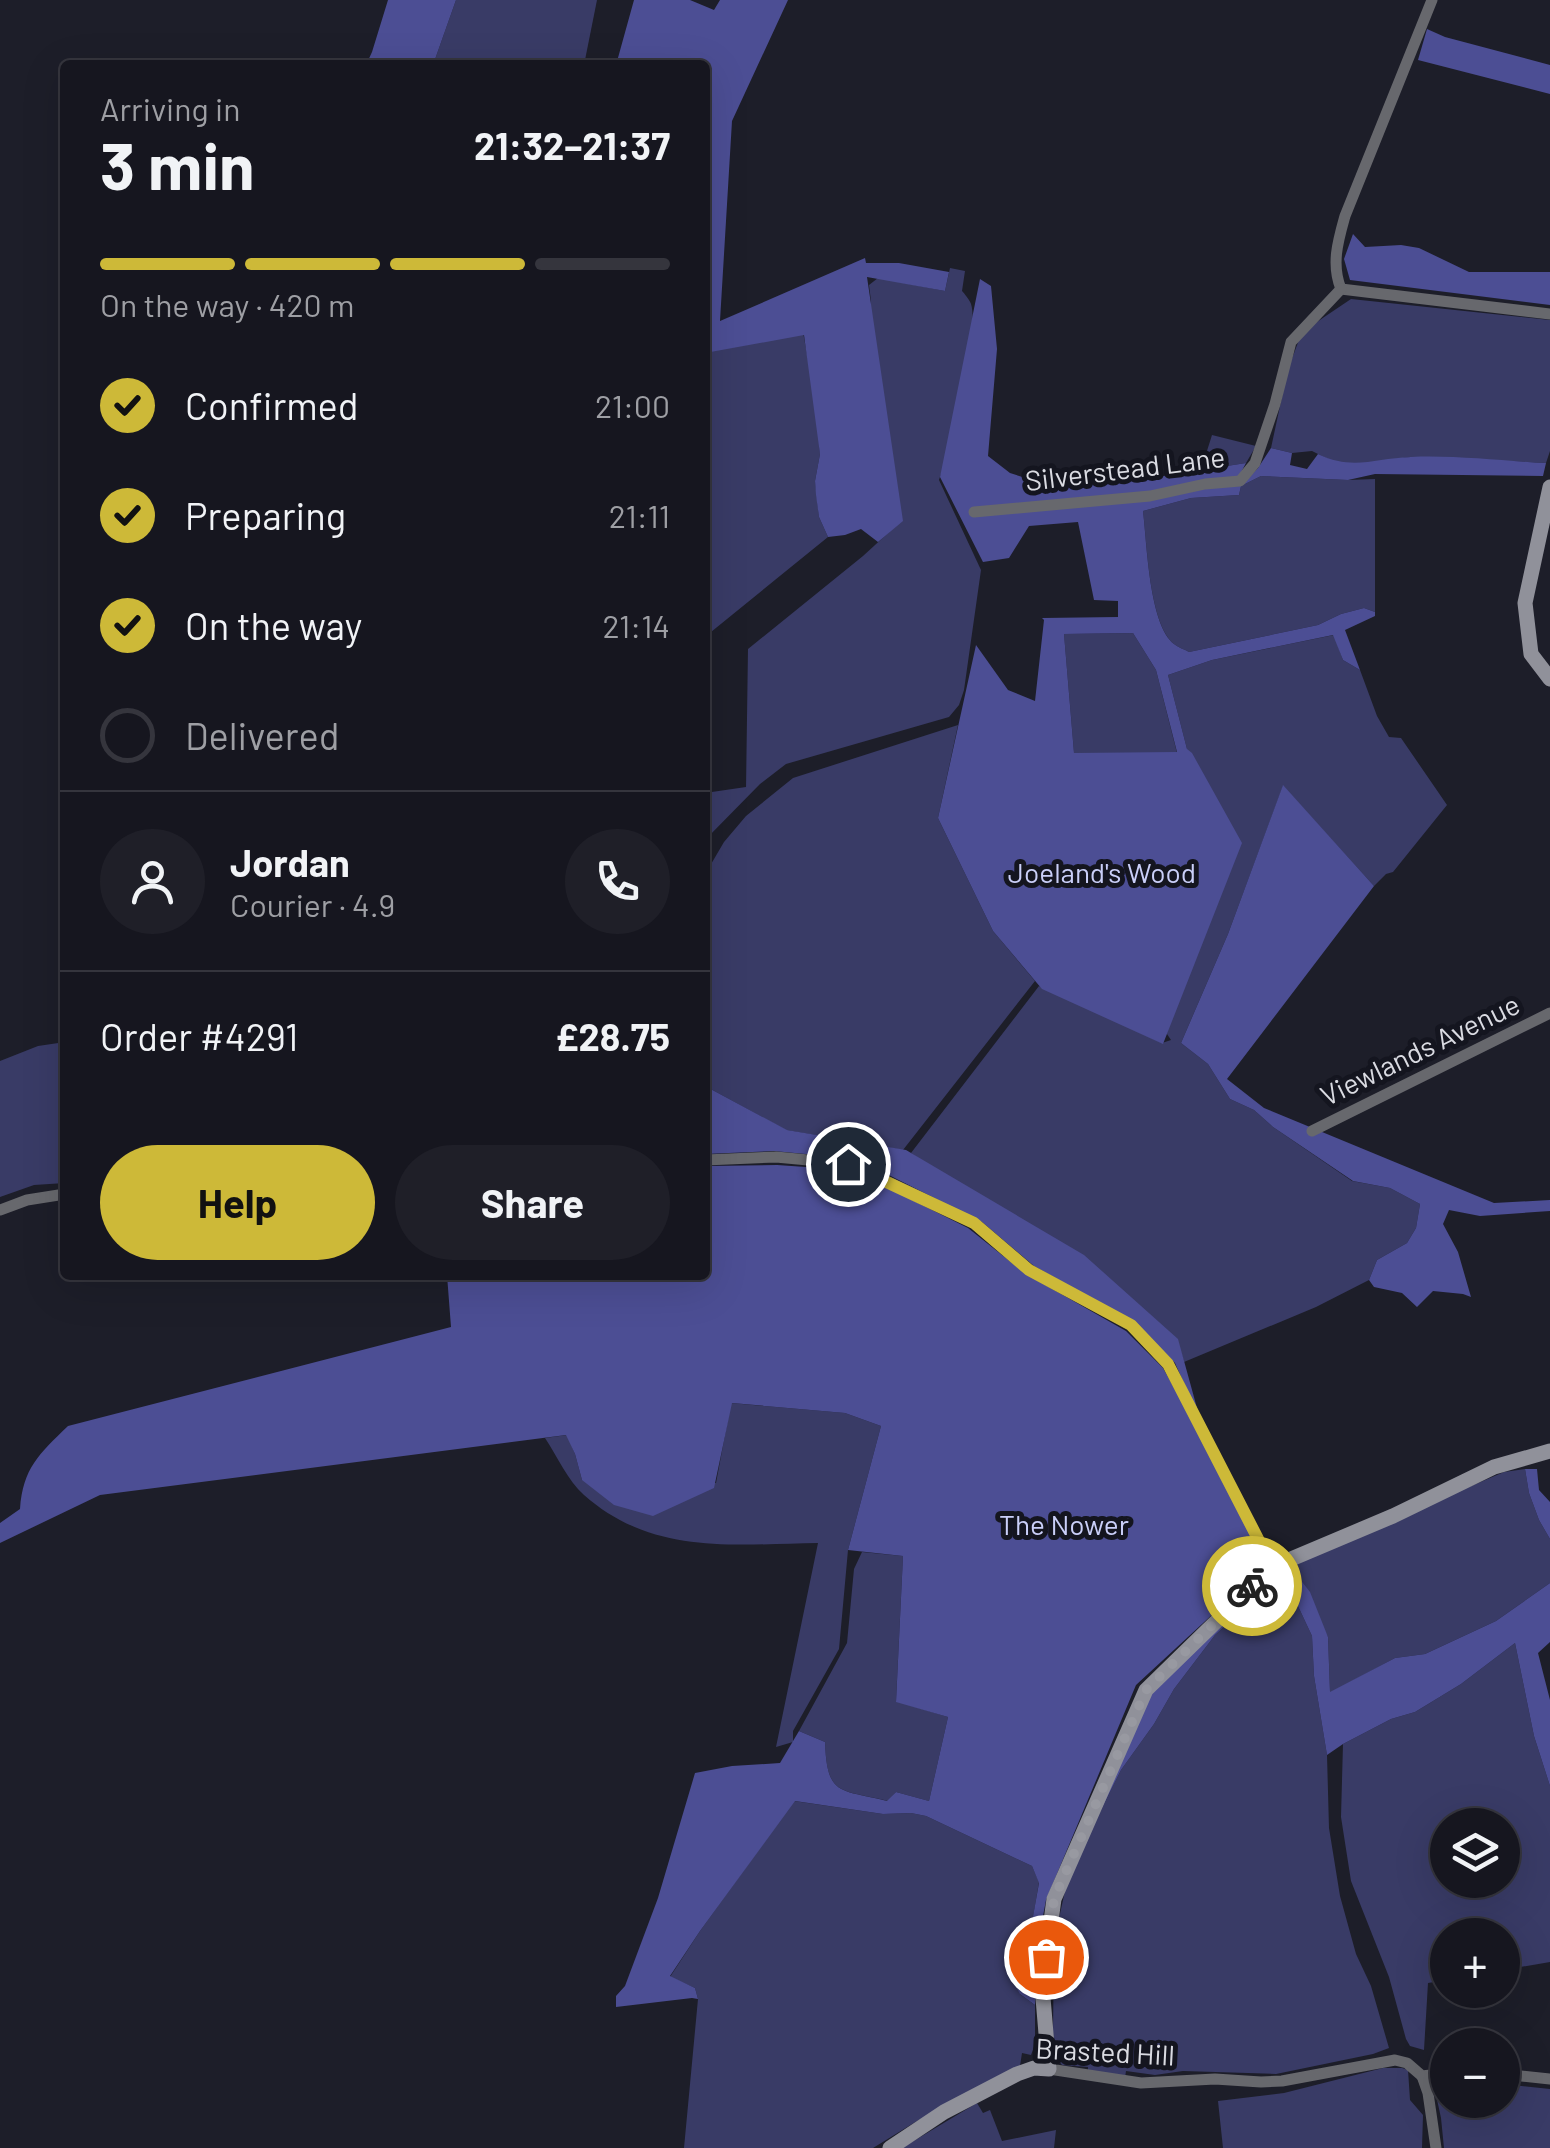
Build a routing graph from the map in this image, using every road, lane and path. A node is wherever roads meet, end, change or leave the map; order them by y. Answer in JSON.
{"nodes":[{"id":1,"x":1432,"y":0,"type":"edge"},
{"id":2,"x":1340,"y":289,"type":"junction"},
{"id":3,"x":1550,"y":314,"type":"edge"},
{"id":4,"x":1550,"y":487,"type":"edge"},
{"id":5,"x":974,"y":512,"type":"dead end"},
{"id":6,"x":1550,"y":679,"type":"edge"},
{"id":7,"x":1550,"y":1013,"type":"edge"},
{"id":8,"x":1312,"y":1131,"type":"dead end"},
{"id":9,"x":710,"y":1160,"type":"edge"},
{"id":10,"x":60,"y":1195,"type":"edge"},
{"id":11,"x":0,"y":1210,"type":"edge"},
{"id":12,"x":1550,"y":1451,"type":"edge"},
{"id":13,"x":1272,"y":1566,"type":"junction"},
{"id":14,"x":1049,"y":2069,"type":"junction"},
{"id":15,"x":1430,"y":2074,"type":"edge"},
{"id":16,"x":1422,"y":2076,"type":"junction"},
{"id":17,"x":1520,"y":2076,"type":"edge"},
{"id":18,"x":1550,"y":2079,"type":"edge"},
{"id":19,"x":890,"y":2148,"type":"edge"},
{"id":20,"x":1436,"y":2148,"type":"edge"}],
"edges":[{"from":1,"to":2,"type":"street"},
{"from":2,"to":3,"type":"street"},
{"from":2,"to":5,"type":"street","name":"Silverstead Lane"},
{"from":4,"to":6,"type":"street"},
{"from":7,"to":8,"type":"street","name":"Viewlands Avenue"},
{"from":9,"to":13,"type":"street"},
{"from":10,"to":11,"type":"street"},
{"from":12,"to":13,"type":"street"},
{"from":13,"to":14,"type":"street"},
{"from":14,"to":16,"type":"street","name":"Brasted Hill"},
{"from":14,"to":19,"type":"street","name":"Brasted Hill"},
{"from":15,"to":16,"type":"street"},
{"from":16,"to":20,"type":"street"},
{"from":17,"to":18,"type":"street"}]}
